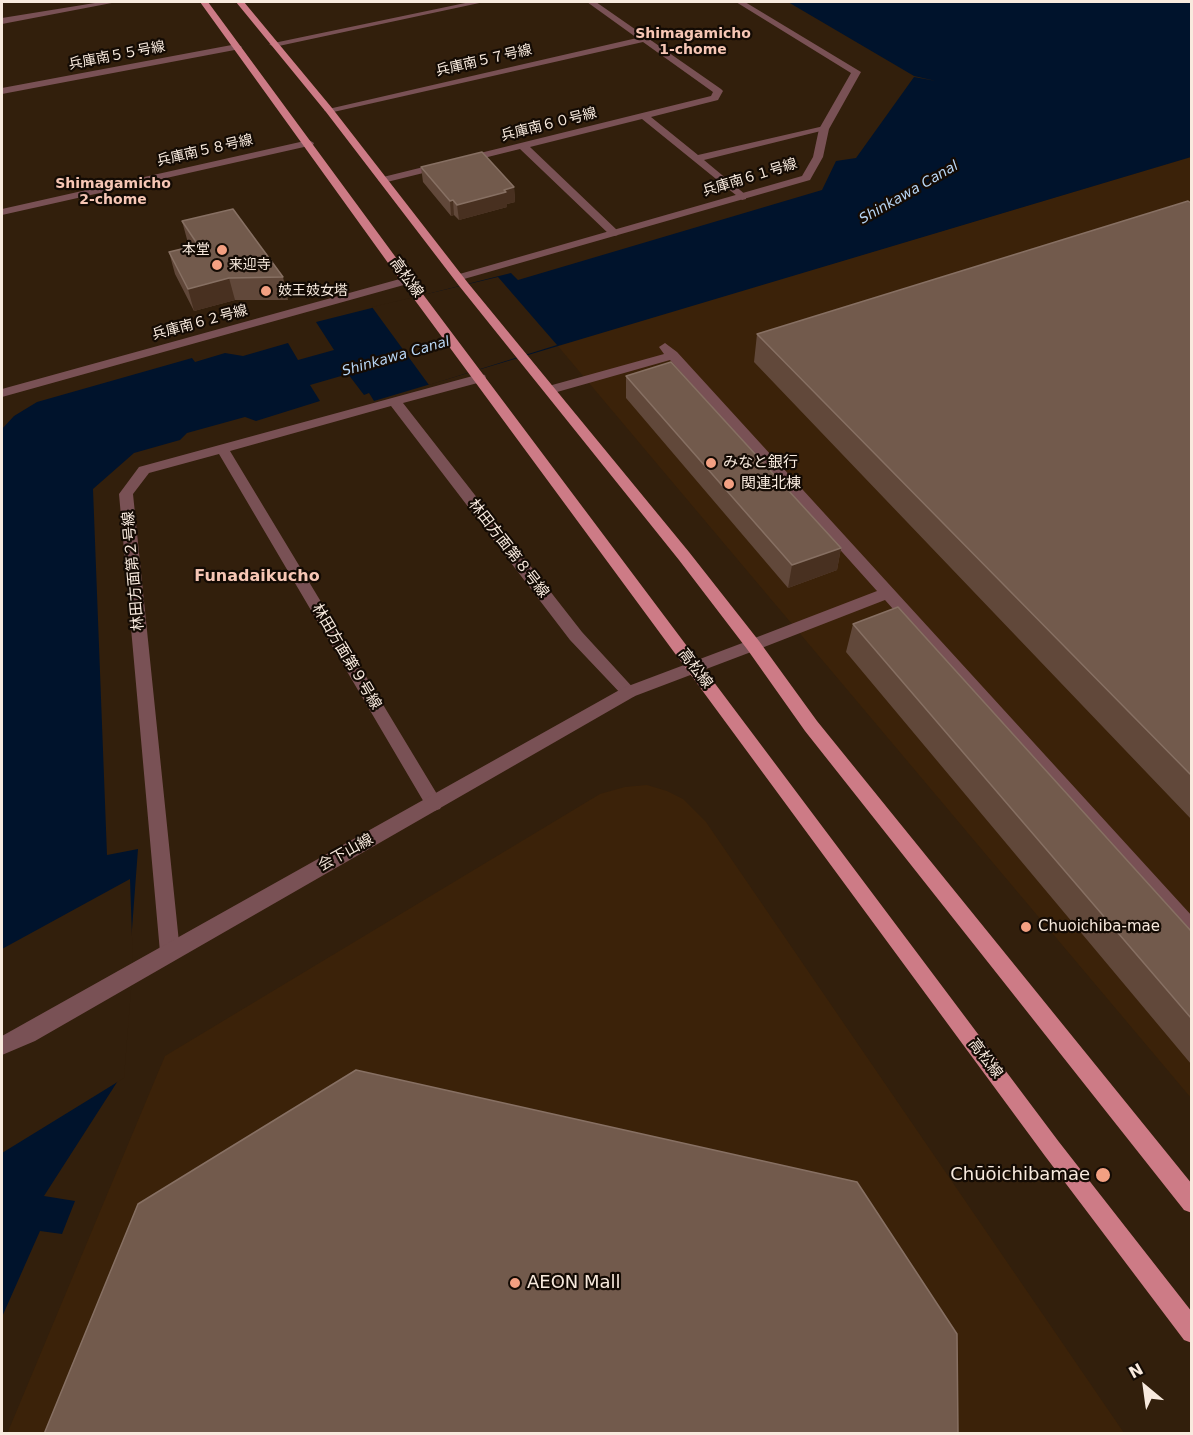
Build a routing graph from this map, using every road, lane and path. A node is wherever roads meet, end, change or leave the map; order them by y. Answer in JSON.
{"nodes":[{"id":1,"x":112,"y":2,"type":"edge"},
{"id":2,"x":204,"y":2,"type":"edge"},
{"id":3,"x":240,"y":2,"type":"edge"},
{"id":4,"x":480,"y":2,"type":"edge"},
{"id":5,"x":591,"y":2,"type":"edge"},
{"id":6,"x":740,"y":2,"type":"edge"},
{"id":7,"x":2,"y":21,"type":"edge"},
{"id":8,"x":645,"y":39,"type":"junction"},
{"id":9,"x":274,"y":44,"type":"junction"},
{"id":10,"x":237,"y":47,"type":"junction"},
{"id":11,"x":2,"y":91,"type":"edge"},
{"id":12,"x":329,"y":110,"type":"junction"},
{"id":13,"x":644,"y":116,"type":"junction"},
{"id":14,"x":824,"y":129,"type":"junction"},
{"id":15,"x":309,"y":143,"type":"junction"},
{"id":16,"x":523,"y":146,"type":"junction"},
{"id":17,"x":696,"y":159,"type":"junction"},
{"id":18,"x":383,"y":180,"type":"junction"},
{"id":19,"x":742,"y":197,"type":"junction"},
{"id":20,"x":2,"y":212,"type":"edge"},
{"id":21,"x":614,"y":233,"type":"junction"},
{"id":22,"x":407,"y":280,"type":"junction"},
{"id":23,"x":462,"y":281,"type":"junction"},
{"id":24,"x":477,"y":374,"type":"junction"},
{"id":25,"x":550,"y":390,"type":"junction"},
{"id":26,"x":2,"y":393,"type":"edge"},
{"id":27,"x":394,"y":400,"type":"junction"},
{"id":28,"x":222,"y":447,"type":"junction"},
{"id":29,"x":888,"y":593,"type":"junction"},
{"id":30,"x":753,"y":645,"type":"junction"},
{"id":31,"x":694,"y":667,"type":"junction"},
{"id":32,"x":628,"y":692,"type":"junction"},
{"id":33,"x":434,"y":804,"type":"junction"},
{"id":34,"x":1191,"y":930,"type":"edge"},
{"id":35,"x":170,"y":952,"type":"junction"},
{"id":36,"x":2,"y":1046,"type":"edge"},
{"id":37,"x":1191,"y":1202,"type":"edge"},
{"id":38,"x":1191,"y":1332,"type":"edge"}],
"edges":[{"from":1,"to":7,"type":"street"},
{"from":2,"to":10,"type":"main road","name":"高松線"},
{"from":3,"to":9,"type":"main road"},
{"from":4,"to":9,"type":"street"},
{"from":5,"to":8,"type":"street"},
{"from":6,"to":14,"type":"street","name":"兵庫南６１号線"},
{"from":8,"to":12,"type":"street","name":"兵庫南５７号線"},
{"from":8,"to":13,"type":"street","name":"兵庫南６０号線"},
{"from":9,"to":12,"type":"main road"},
{"from":10,"to":11,"type":"street","name":"兵庫南５５号線"},
{"from":10,"to":15,"type":"main road","name":"高松線"},
{"from":12,"to":18,"type":"main road"},
{"from":13,"to":16,"type":"street","name":"兵庫南６０号線"},
{"from":13,"to":17,"type":"street"},
{"from":14,"to":17,"type":"street"},
{"from":14,"to":19,"type":"street","name":"兵庫南６１号線"},
{"from":15,"to":20,"type":"street","name":"兵庫南５８号線"},
{"from":15,"to":22,"type":"main road","name":"高松線"},
{"from":16,"to":18,"type":"street","name":"兵庫南６０号線"},
{"from":16,"to":21,"type":"street"},
{"from":17,"to":19,"type":"street"},
{"from":18,"to":23,"type":"main road"},
{"from":19,"to":21,"type":"street","name":"兵庫南６１号線"},
{"from":21,"to":23,"type":"street","name":"兵庫南６１号線"},
{"from":22,"to":24,"type":"main road","name":"高松線"},
{"from":22,"to":26,"type":"street","name":"兵庫南６２号線"},
{"from":23,"to":25,"type":"main road"},
{"from":24,"to":27,"type":"street","name":"林田方面第２号線"},
{"from":24,"to":31,"type":"main road","name":"高松線"},
{"from":25,"to":29,"type":"street"},
{"from":25,"to":30,"type":"main road"},
{"from":27,"to":28,"type":"street","name":"林田方面第２号線"},
{"from":27,"to":32,"type":"street","name":"林田方面第８号線"},
{"from":28,"to":33,"type":"street","name":"林田方面第９号線"},
{"from":28,"to":35,"type":"street","name":"林田方面第２号線"},
{"from":29,"to":30,"type":"street","name":"会下山線"},
{"from":29,"to":34,"type":"street"},
{"from":30,"to":31,"type":"street","name":"会下山線"},
{"from":30,"to":37,"type":"main road"},
{"from":31,"to":32,"type":"street","name":"会下山線"},
{"from":31,"to":38,"type":"main road","name":"高松線"},
{"from":32,"to":33,"type":"street","name":"会下山線"},
{"from":33,"to":35,"type":"street","name":"会下山線"},
{"from":35,"to":36,"type":"street","name":"会下山線"}]}
